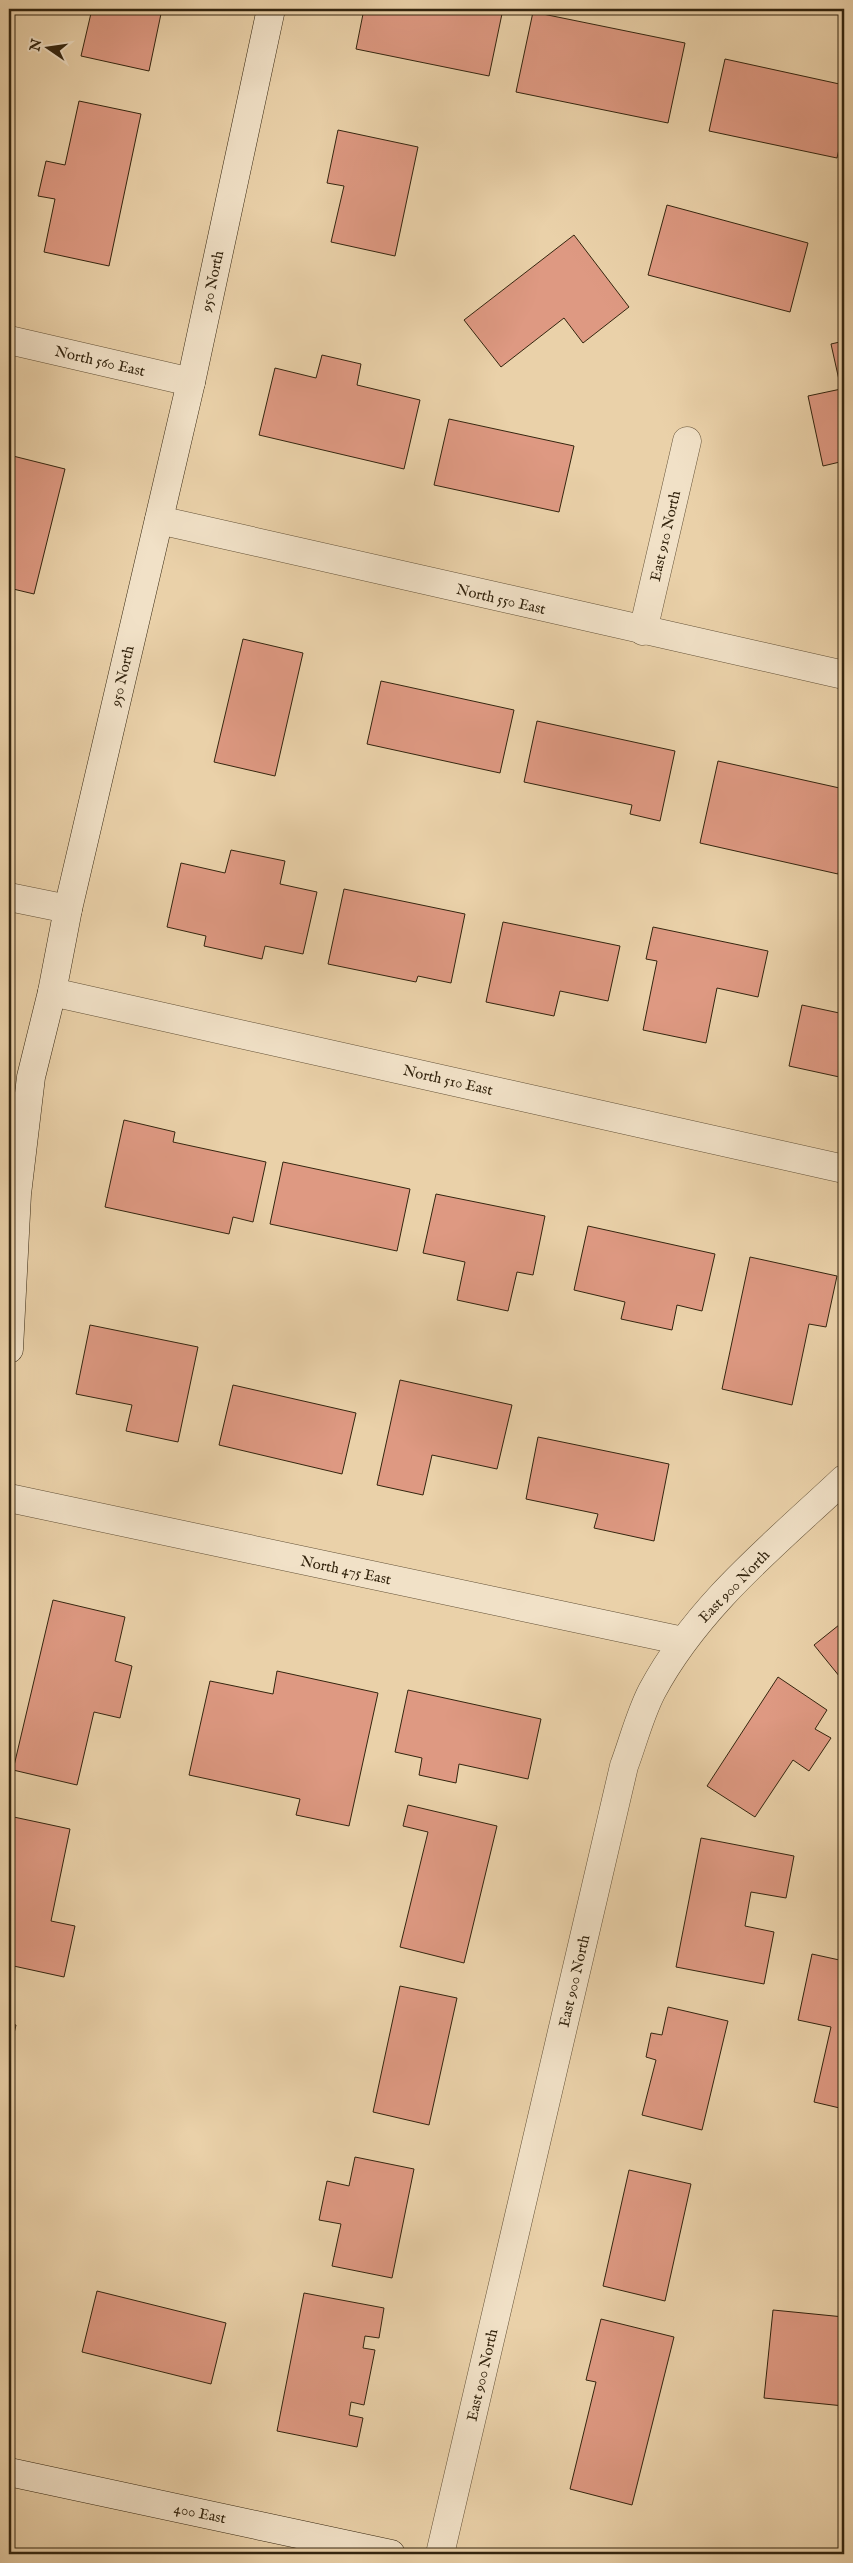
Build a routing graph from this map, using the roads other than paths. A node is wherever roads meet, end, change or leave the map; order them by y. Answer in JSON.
{"nodes":[{"id":1,"x":271,"y":9,"type":"edge"},
{"id":2,"x":9,"y":340,"type":"edge"},
{"id":3,"x":191,"y":382,"type":"junction"},
{"id":4,"x":687,"y":441,"type":"dead end"},
{"id":5,"x":159,"y":520,"type":"junction"},
{"id":6,"x":643,"y":631,"type":"junction"},
{"id":7,"x":844,"y":675,"type":"edge"},
{"id":8,"x":9,"y":897,"type":"edge"},
{"id":9,"x":68,"y":910,"type":"junction"},
{"id":10,"x":52,"y":992,"type":"junction"},
{"id":11,"x":844,"y":1169,"type":"edge"},
{"id":12,"x":9,"y":1349,"type":"edge"},
{"id":13,"x":844,"y":1479,"type":"edge"},
{"id":14,"x":9,"y":1498,"type":"edge"},
{"id":15,"x":682,"y":1641,"type":"junction"},
{"id":16,"x":9,"y":2472,"type":"edge"},
{"id":17,"x":390,"y":2554,"type":"edge"},
{"id":18,"x":440,"y":2554,"type":"edge"}],
"edges":[{"from":1,"to":3,"type":"street","name":"950 North"},
{"from":2,"to":3,"type":"street","name":"North 560 East"},
{"from":3,"to":5,"type":"street","name":"950 North"},
{"from":4,"to":6,"type":"street","name":"East 910 North"},
{"from":5,"to":6,"type":"street","name":"North 550 East"},
{"from":5,"to":9,"type":"street","name":"950 North"},
{"from":6,"to":7,"type":"street","name":"North 550 East"},
{"from":8,"to":9,"type":"street"},
{"from":9,"to":10,"type":"street","name":"950 North"},
{"from":10,"to":11,"type":"street","name":"North 510 East"},
{"from":10,"to":12,"type":"street","name":"950 North"},
{"from":13,"to":15,"type":"street","name":"East 900 North"},
{"from":14,"to":15,"type":"street","name":"North 475 East"},
{"from":15,"to":18,"type":"street","name":"East 900 North"},
{"from":16,"to":17,"type":"street","name":"400 East"}]}
